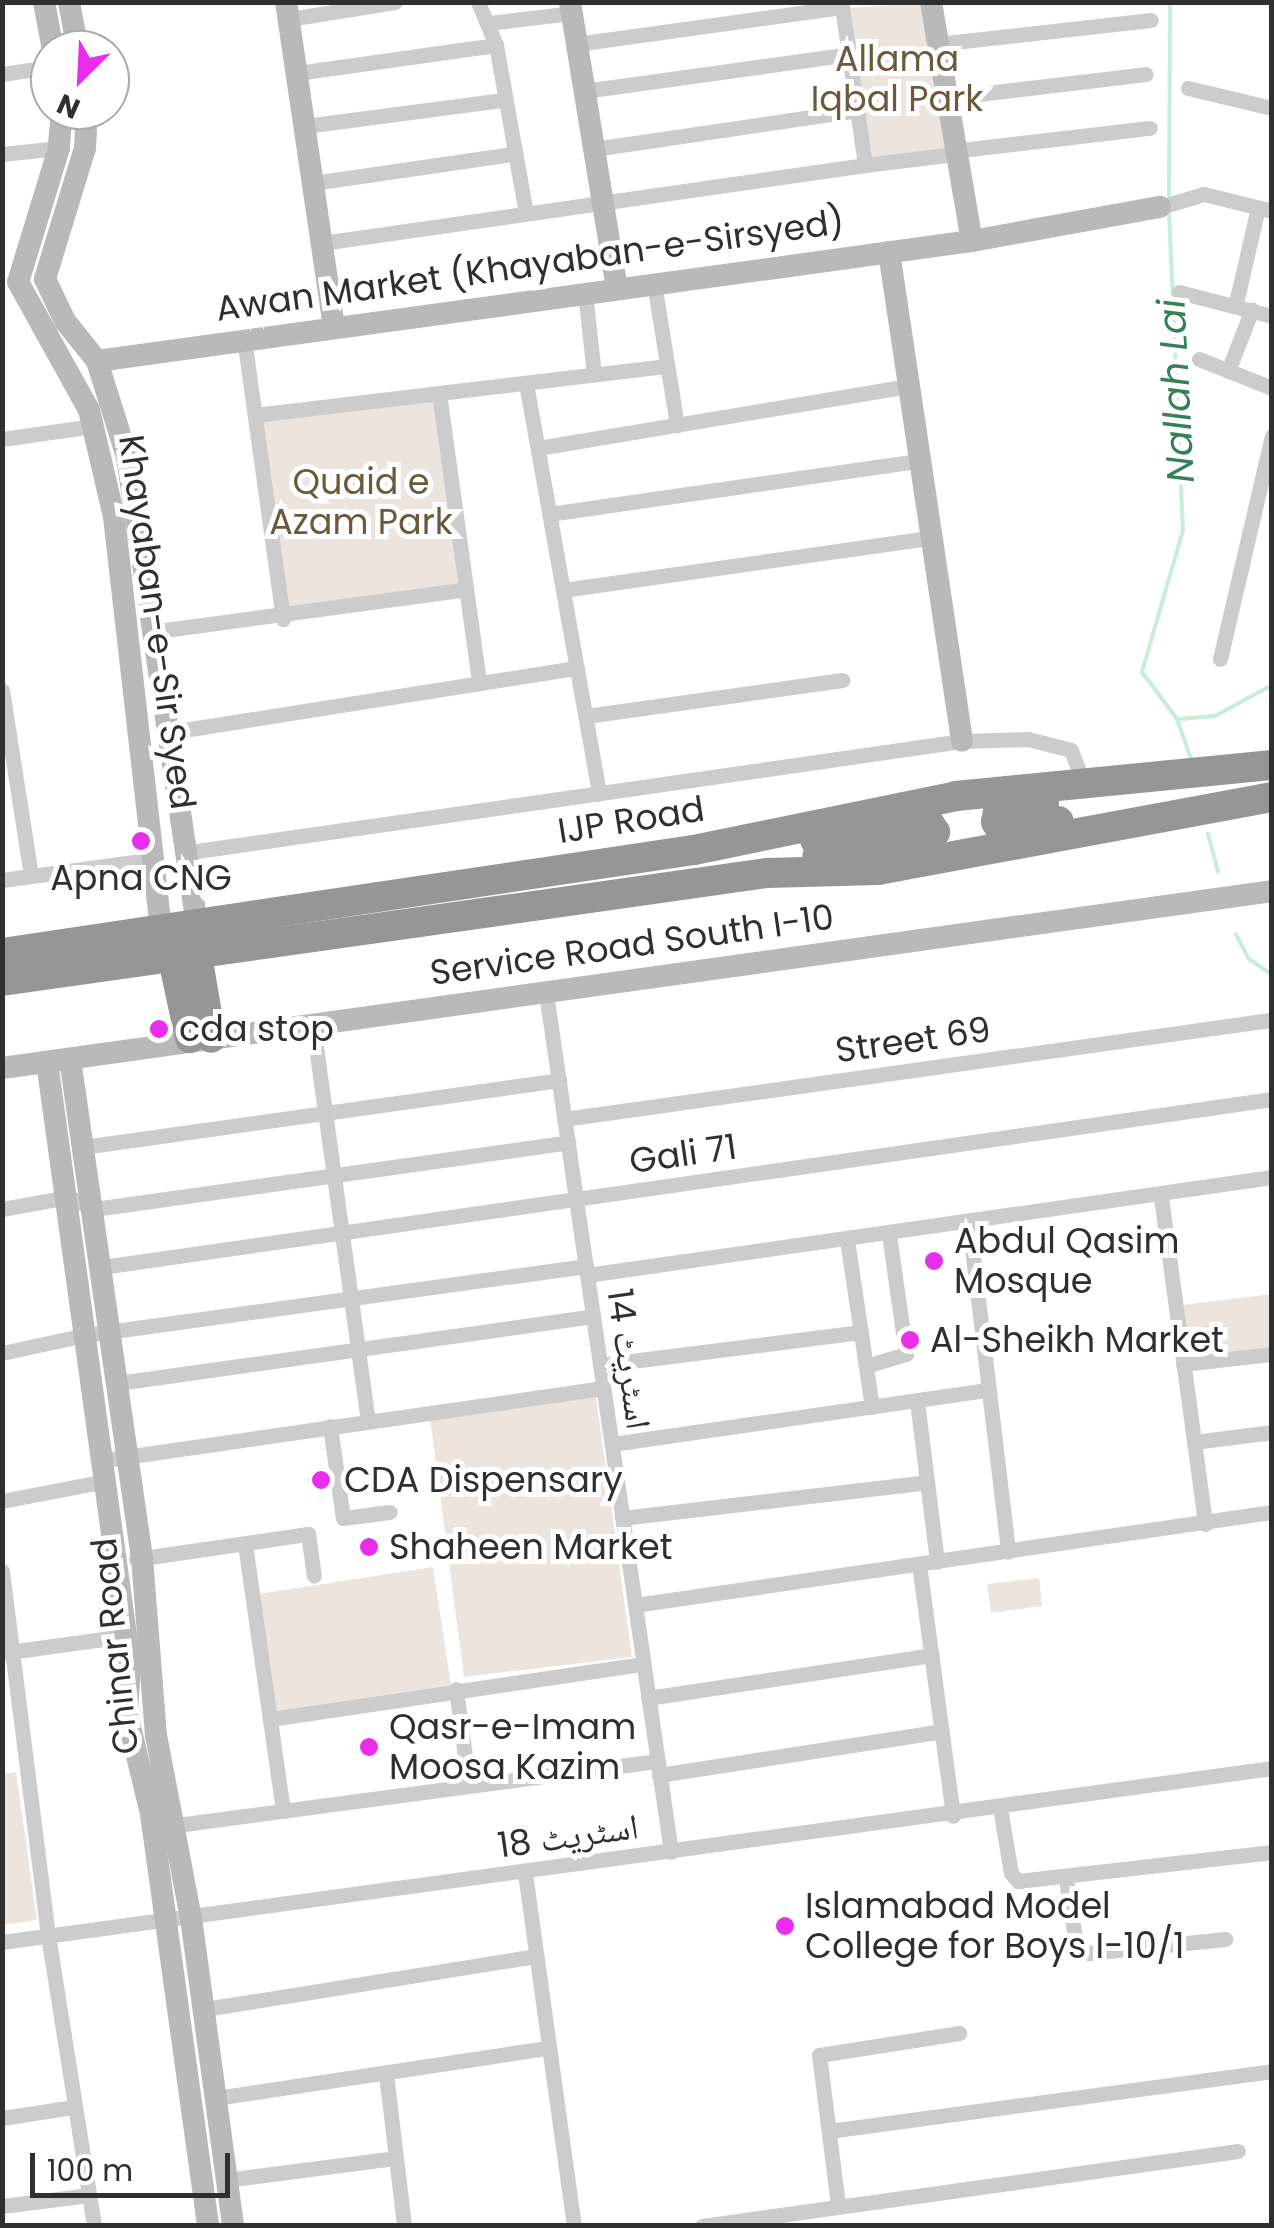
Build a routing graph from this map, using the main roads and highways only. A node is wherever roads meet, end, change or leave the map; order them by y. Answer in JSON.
{"nodes":[{"id":1,"x":1272,"y":765,"type":"edge"},
{"id":2,"x":1082,"y":781,"type":"junction"},
{"id":3,"x":1272,"y":797,"type":"edge"},
{"id":4,"x":1141,"y":824,"type":"junction"},
{"id":5,"x":768,"y":834,"type":"junction"},
{"id":6,"x":767,"y":873,"type":"junction"},
{"id":7,"x":189,"y":946,"type":"junction"},
{"id":8,"x":2,"y":953,"type":"edge"},
{"id":9,"x":2,"y":981,"type":"edge"},
{"id":10,"x":201,"y":1040,"type":"road end"}],
"edges":[{"from":1,"to":2,"type":"highway","name":"IJP Road"},
{"from":2,"to":4,"type":"highway"},
{"from":2,"to":5,"type":"highway","name":"IJP Road"},
{"from":3,"to":4,"type":"highway","name":"IJP Road"},
{"from":4,"to":6,"type":"highway","name":"IJP Road"},
{"from":5,"to":6,"type":"highway"},
{"from":5,"to":7,"type":"highway","name":"IJP Road"},
{"from":6,"to":7,"type":"highway","name":"IJP Road"},
{"from":7,"to":8,"type":"highway","name":"IJP Road"},
{"from":7,"to":9,"type":"highway","name":"IJP Road"},
{"from":7,"to":10,"type":"highway"}]}
